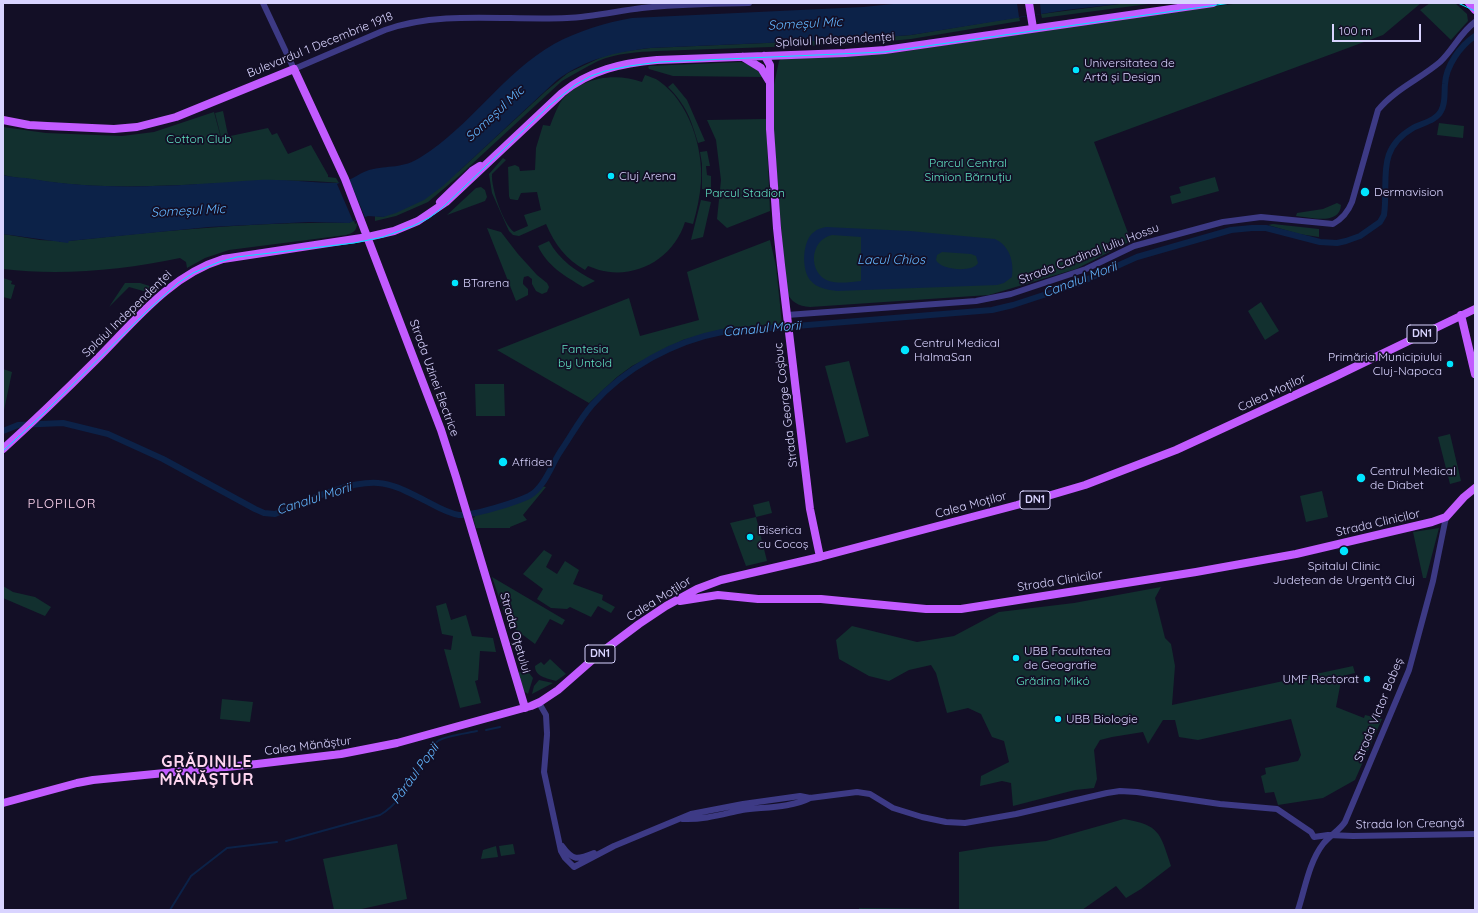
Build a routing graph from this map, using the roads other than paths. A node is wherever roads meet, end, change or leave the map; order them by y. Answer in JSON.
{"nodes":[{"id":1,"x":263,"y":3,"type":"edge"},
{"id":2,"x":748,"y":3,"type":"edge"},
{"id":3,"x":1029,"y":3,"type":"edge"},
{"id":4,"x":1213,"y":3,"type":"edge"},
{"id":5,"x":1469,"y":3,"type":"edge"},
{"id":6,"x":1475,"y":10,"type":"edge"},
{"id":7,"x":1475,"y":22,"type":"edge"},
{"id":8,"x":1033,"y":28,"type":"junction"},
{"id":9,"x":761,"y":56,"type":"junction"},
{"id":10,"x":743,"y":57,"type":"junction"},
{"id":11,"x":761,"y":68,"type":"junction"},
{"id":12,"x":294,"y":69,"type":"junction"},
{"id":13,"x":769,"y":82,"type":"junction"},
{"id":14,"x":3,"y":120,"type":"edge"},
{"id":15,"x":368,"y":238,"type":"junction"},
{"id":16,"x":1475,"y":309,"type":"edge"},
{"id":17,"x":1461,"y":315,"type":"junction"},
{"id":18,"x":787,"y":316,"type":"junction"},
{"id":19,"x":1475,"y":374,"type":"edge"},
{"id":20,"x":3,"y":449,"type":"edge"},
{"id":21,"x":1475,"y":488,"type":"edge"},
{"id":22,"x":1446,"y":518,"type":"junction"},
{"id":23,"x":471,"y":529,"type":"joint"},
{"id":24,"x":820,"y":557,"type":"junction"},
{"id":25,"x":673,"y":602,"type":"junction"},
{"id":26,"x":540,"y":702,"type":"junction"},
{"id":27,"x":525,"y":708,"type":"junction"},
{"id":28,"x":3,"y":803,"type":"edge"},
{"id":29,"x":1475,"y":834,"type":"edge"},
{"id":30,"x":1334,"y":835,"type":"junction"},
{"id":31,"x":558,"y":841,"type":"junction"},
{"id":32,"x":614,"y":846,"type":"junction"},
{"id":33,"x":1298,"y":910,"type":"edge"}],
"edges":[{"from":1,"to":12,"type":"street"},
{"from":2,"to":12,"type":"street","name":"Bulevardul 1 Decembrie 1918"},
{"from":3,"to":8,"type":"main road"},
{"from":4,"to":8,"type":"main road","name":"Splaiul Independenței"},
{"from":5,"to":6,"type":"main road"},
{"from":7,"to":18,"type":"street","name":"Strada Cardinal Iuliu Hossu"},
{"from":8,"to":9,"type":"main road","name":"Splaiul Independenței"},
{"from":9,"to":10,"type":"main road","name":"Splaiul Independenței"},
{"from":9,"to":11,"type":"main road","name":"Strada George Coșbuc"},
{"from":9,"to":13,"type":"main road","name":"Strada George Coșbuc"},
{"from":10,"to":11,"type":"main road","name":"Strada George Coșbuc"},
{"from":10,"to":15,"type":"main road","name":"Splaiul Independenței"},
{"from":11,"to":13,"type":"main road","name":"Strada George Coșbuc"},
{"from":12,"to":14,"type":"main road","name":"Bulevardul 1 Decembrie 1918"},
{"from":12,"to":15,"type":"main road","name":"Strada Uzinei Electrice"},
{"from":13,"to":18,"type":"main road","name":"Strada George Coșbuc"},
{"from":15,"to":20,"type":"main road","name":"Splaiul Independenței"},
{"from":15,"to":23,"type":"main road","name":"Strada Uzinei Electrice"},
{"from":16,"to":17,"type":"main road","number":"DN1"},
{"from":17,"to":19,"type":"main road"},
{"from":17,"to":24,"type":"main road","name":"Calea Moților","number":"DN1"},
{"from":18,"to":24,"type":"main road","name":"Strada George Coșbuc"},
{"from":21,"to":22,"type":"main road"},
{"from":22,"to":25,"type":"main road","name":"Strada Clinicilor"},
{"from":22,"to":30,"type":"street","name":"Strada Victor Babeș"},
{"from":23,"to":27,"type":"main road","name":"Strada Oțetului"},
{"from":24,"to":25,"type":"main road","name":"Calea Moților","number":"DN1"},
{"from":25,"to":26,"type":"main road","name":"Calea Moților","number":"DN1"},
{"from":26,"to":27,"type":"main road","name":"Calea Mănăștur","number":"DN1"},
{"from":26,"to":31,"type":"street"},
{"from":27,"to":28,"type":"main road","name":"Calea Mănăștur","number":"DN1"},
{"from":29,"to":30,"type":"street","name":"Strada Ion Creangă"},
{"from":30,"to":32,"type":"street","name":"Strada Ion Creangă"},
{"from":30,"to":33,"type":"street","name":"Strada Victor Babeș"},
{"from":31,"to":32,"type":"street"},
{"from":31,"to":32,"type":"street"}]}
